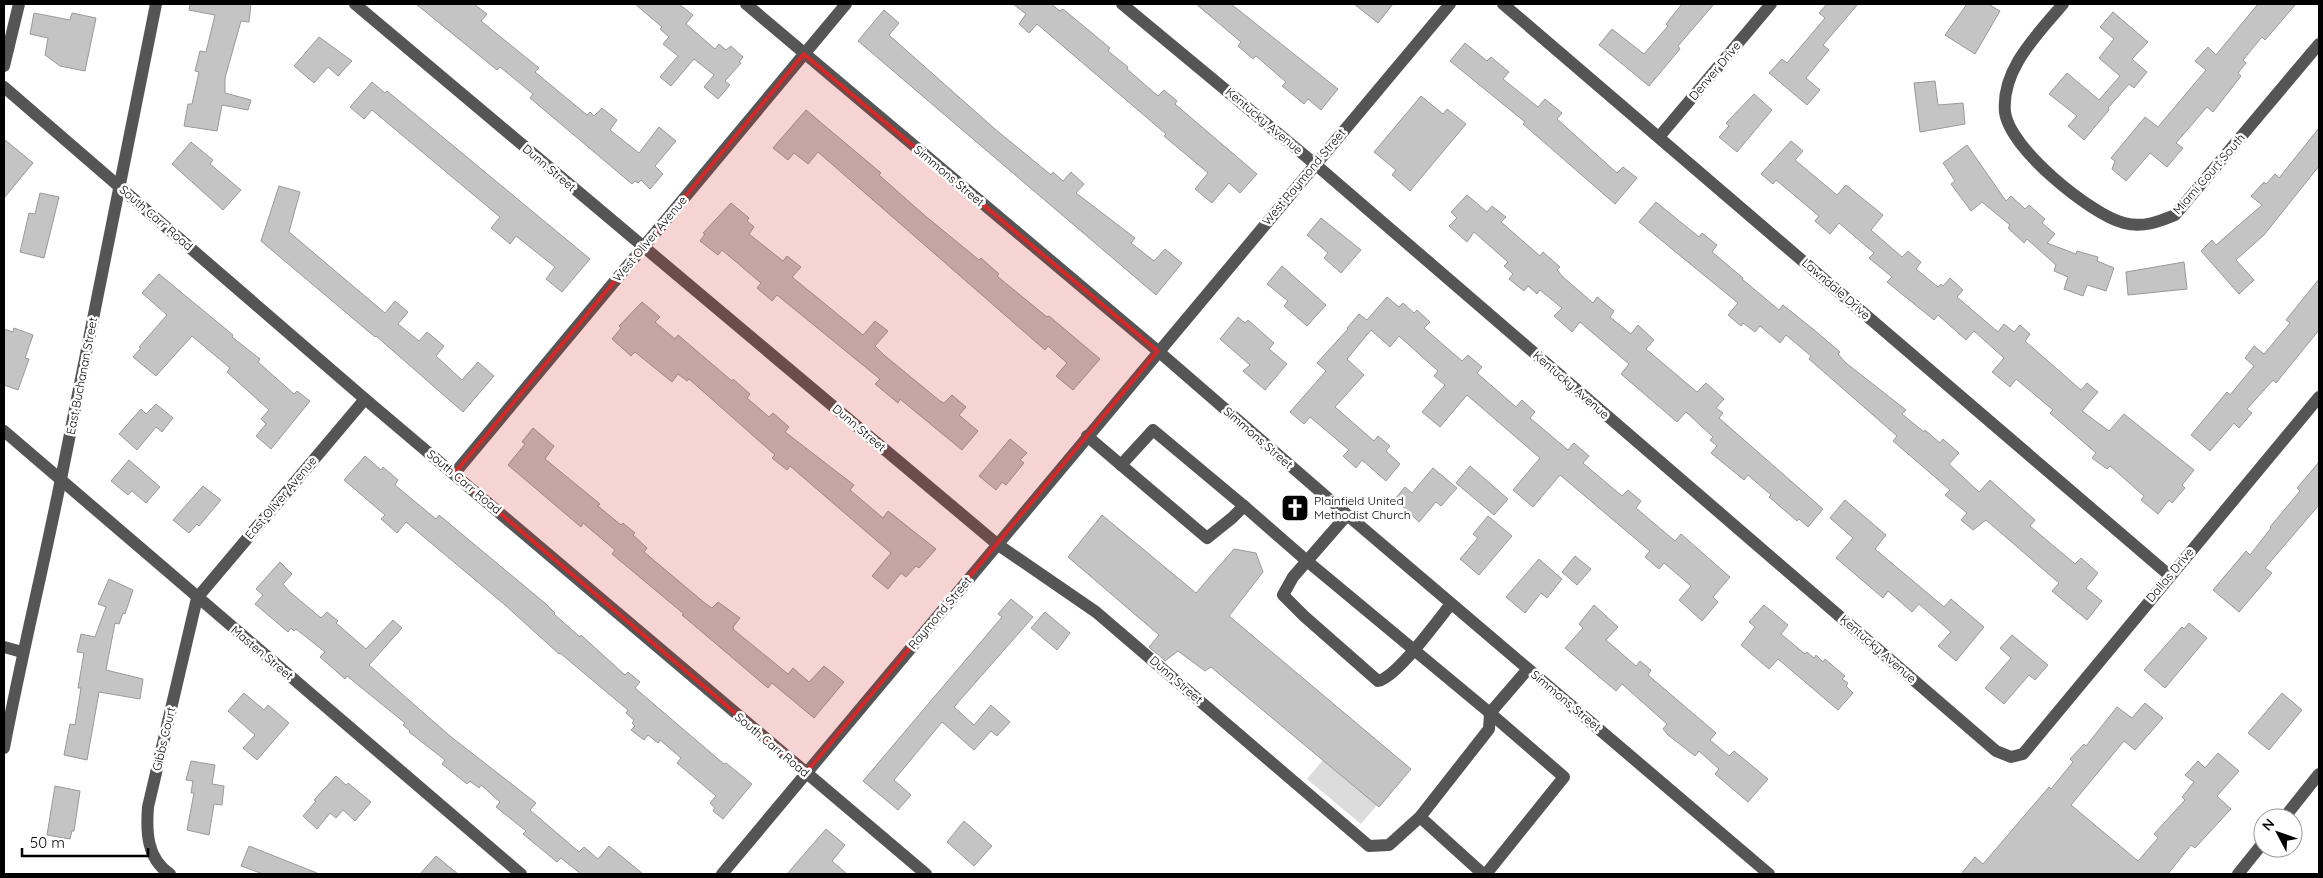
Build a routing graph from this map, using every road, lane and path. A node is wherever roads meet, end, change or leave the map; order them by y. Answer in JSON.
{"nodes":[{"id":1,"x":19,"y":4,"type":"edge"},
{"id":2,"x":156,"y":4,"type":"edge"},
{"id":3,"x":355,"y":4,"type":"edge"},
{"id":4,"x":746,"y":4,"type":"edge"},
{"id":5,"x":846,"y":4,"type":"edge"},
{"id":6,"x":1122,"y":4,"type":"edge"},
{"id":7,"x":1450,"y":4,"type":"edge"},
{"id":8,"x":1503,"y":4,"type":"edge"},
{"id":9,"x":1771,"y":4,"type":"edge"},
{"id":10,"x":2063,"y":4,"type":"edge"},
{"id":11,"x":2319,"y":44,"type":"edge"},
{"id":12,"x":804,"y":54,"type":"junction"},
{"id":13,"x":4,"y":66,"type":"edge"},
{"id":14,"x":4,"y":87,"type":"edge"},
{"id":15,"x":1659,"y":137,"type":"junction"},
{"id":16,"x":1315,"y":164,"type":"junction"},
{"id":17,"x":118,"y":185,"type":"junction"},
{"id":18,"x":644,"y":247,"type":"junction"},
{"id":19,"x":1158,"y":351,"type":"junction"},
{"id":20,"x":2319,"y":397,"type":"edge"},
{"id":21,"x":365,"y":399,"type":"junction"},
{"id":22,"x":4,"y":430,"type":"edge"},
{"id":23,"x":1087,"y":436,"type":"junction"},
{"id":24,"x":1121,"y":465,"type":"junction"},
{"id":25,"x":454,"y":474,"type":"junction"},
{"id":26,"x":61,"y":481,"type":"junction"},
{"id":27,"x":1244,"y":506,"type":"junction"},
{"id":28,"x":1347,"y":515,"type":"junction"},
{"id":29,"x":997,"y":544,"type":"junction"},
{"id":30,"x":1307,"y":561,"type":"junction"},
{"id":31,"x":2169,"y":575,"type":"junction"},
{"id":32,"x":197,"y":598,"type":"junction"},
{"id":33,"x":1451,"y":604,"type":"junction"},
{"id":34,"x":4,"y":647,"type":"edge"},
{"id":35,"x":1414,"y":649,"type":"junction"},
{"id":36,"x":22,"y":652,"type":"junction"},
{"id":37,"x":1528,"y":669,"type":"junction"},
{"id":38,"x":1490,"y":713,"type":"junction"},
{"id":39,"x":4,"y":748,"type":"edge"},
{"id":40,"x":2023,"y":754,"type":"joint"},
{"id":41,"x":806,"y":773,"type":"junction"},
{"id":42,"x":2319,"y":774,"type":"edge"},
{"id":43,"x":2292,"y":808,"type":"edge"},
{"id":44,"x":1420,"y":817,"type":"junction"},
{"id":45,"x":2253,"y":855,"type":"edge"},
{"id":46,"x":170,"y":874,"type":"edge"},
{"id":47,"x":521,"y":874,"type":"edge"},
{"id":48,"x":722,"y":874,"type":"edge"},
{"id":49,"x":926,"y":874,"type":"edge"},
{"id":50,"x":1485,"y":874,"type":"edge"},
{"id":51,"x":1769,"y":874,"type":"edge"},
{"id":52,"x":2238,"y":874,"type":"edge"}],
"edges":[{"from":1,"to":13,"type":"street"},
{"from":2,"to":17,"type":"street","name":"East Buchanan Street"},
{"from":3,"to":18,"type":"street","name":"Dunn Street"},
{"from":4,"to":12,"type":"street","name":"Simmons Street"},
{"from":5,"to":12,"type":"street","name":"West Oliver Avenue"},
{"from":6,"to":16,"type":"street","name":"Kentucky Avenue"},
{"from":7,"to":16,"type":"street","name":"West Raymond Street"},
{"from":8,"to":15,"type":"street","name":"Lawndale Drive"},
{"from":9,"to":15,"type":"street","name":"Denver Drive"},
{"from":10,"to":11,"type":"street","name":"Miami Court South"},
{"from":12,"to":18,"type":"street","name":"West Oliver Avenue"},
{"from":12,"to":19,"type":"street","name":"Simmons Street"},
{"from":14,"to":17,"type":"street","name":"South Carr Road"},
{"from":15,"to":31,"type":"street","name":"Lawndale Drive"},
{"from":16,"to":19,"type":"street","name":"West Raymond Street"},
{"from":16,"to":40,"type":"street","name":"Kentucky Avenue"},
{"from":17,"to":21,"type":"street","name":"South Carr Road"},
{"from":17,"to":26,"type":"street","name":"East Buchanan Street"},
{"from":18,"to":25,"type":"street","name":"West Oliver Avenue"},
{"from":18,"to":29,"type":"street","name":"Dunn Street"},
{"from":19,"to":23,"type":"street","name":"Raymond Street"},
{"from":19,"to":28,"type":"street","name":"Simmons Street"},
{"from":20,"to":31,"type":"street","name":"Dallas Drive"},
{"from":21,"to":25,"type":"street","name":"South Carr Road"},
{"from":21,"to":32,"type":"street","name":"East Oliver Avenue"},
{"from":22,"to":26,"type":"street","name":"Masten Street"},
{"from":23,"to":24,"type":"street"},
{"from":23,"to":29,"type":"street","name":"Raymond Street"},
{"from":24,"to":27,"type":"street"},
{"from":24,"to":27,"type":"street"},
{"from":25,"to":41,"type":"street","name":"South Carr Road"},
{"from":26,"to":32,"type":"street","name":"Masten Street"},
{"from":26,"to":36,"type":"street","name":"East Buchanan Street"},
{"from":27,"to":30,"type":"street"},
{"from":28,"to":30,"type":"street"},
{"from":28,"to":33,"type":"street","name":"Simmons Street"},
{"from":29,"to":41,"type":"street","name":"Raymond Street"},
{"from":29,"to":44,"type":"street","name":"Dunn Street"},
{"from":30,"to":35,"type":"street"},
{"from":30,"to":35,"type":"street"},
{"from":31,"to":40,"type":"street","name":"Dallas Drive"},
{"from":32,"to":46,"type":"street","name":"Gibbs Court"},
{"from":32,"to":47,"type":"street","name":"Masten Street"},
{"from":33,"to":35,"type":"street"},
{"from":33,"to":37,"type":"street","name":"Simmons Street"},
{"from":34,"to":36,"type":"street"},
{"from":35,"to":38,"type":"street"},
{"from":36,"to":39,"type":"street","name":"East Buchanan Street"},
{"from":37,"to":38,"type":"street"},
{"from":37,"to":51,"type":"street","name":"Simmons Street"},
{"from":38,"to":44,"type":"street"},
{"from":38,"to":50,"type":"street"},
{"from":41,"to":48,"type":"street","name":"Raymond Street"},
{"from":41,"to":49,"type":"street","name":"South Carr Road"},
{"from":42,"to":43,"type":"street"},
{"from":44,"to":50,"type":"street"},
{"from":45,"to":52,"type":"street"}]}
